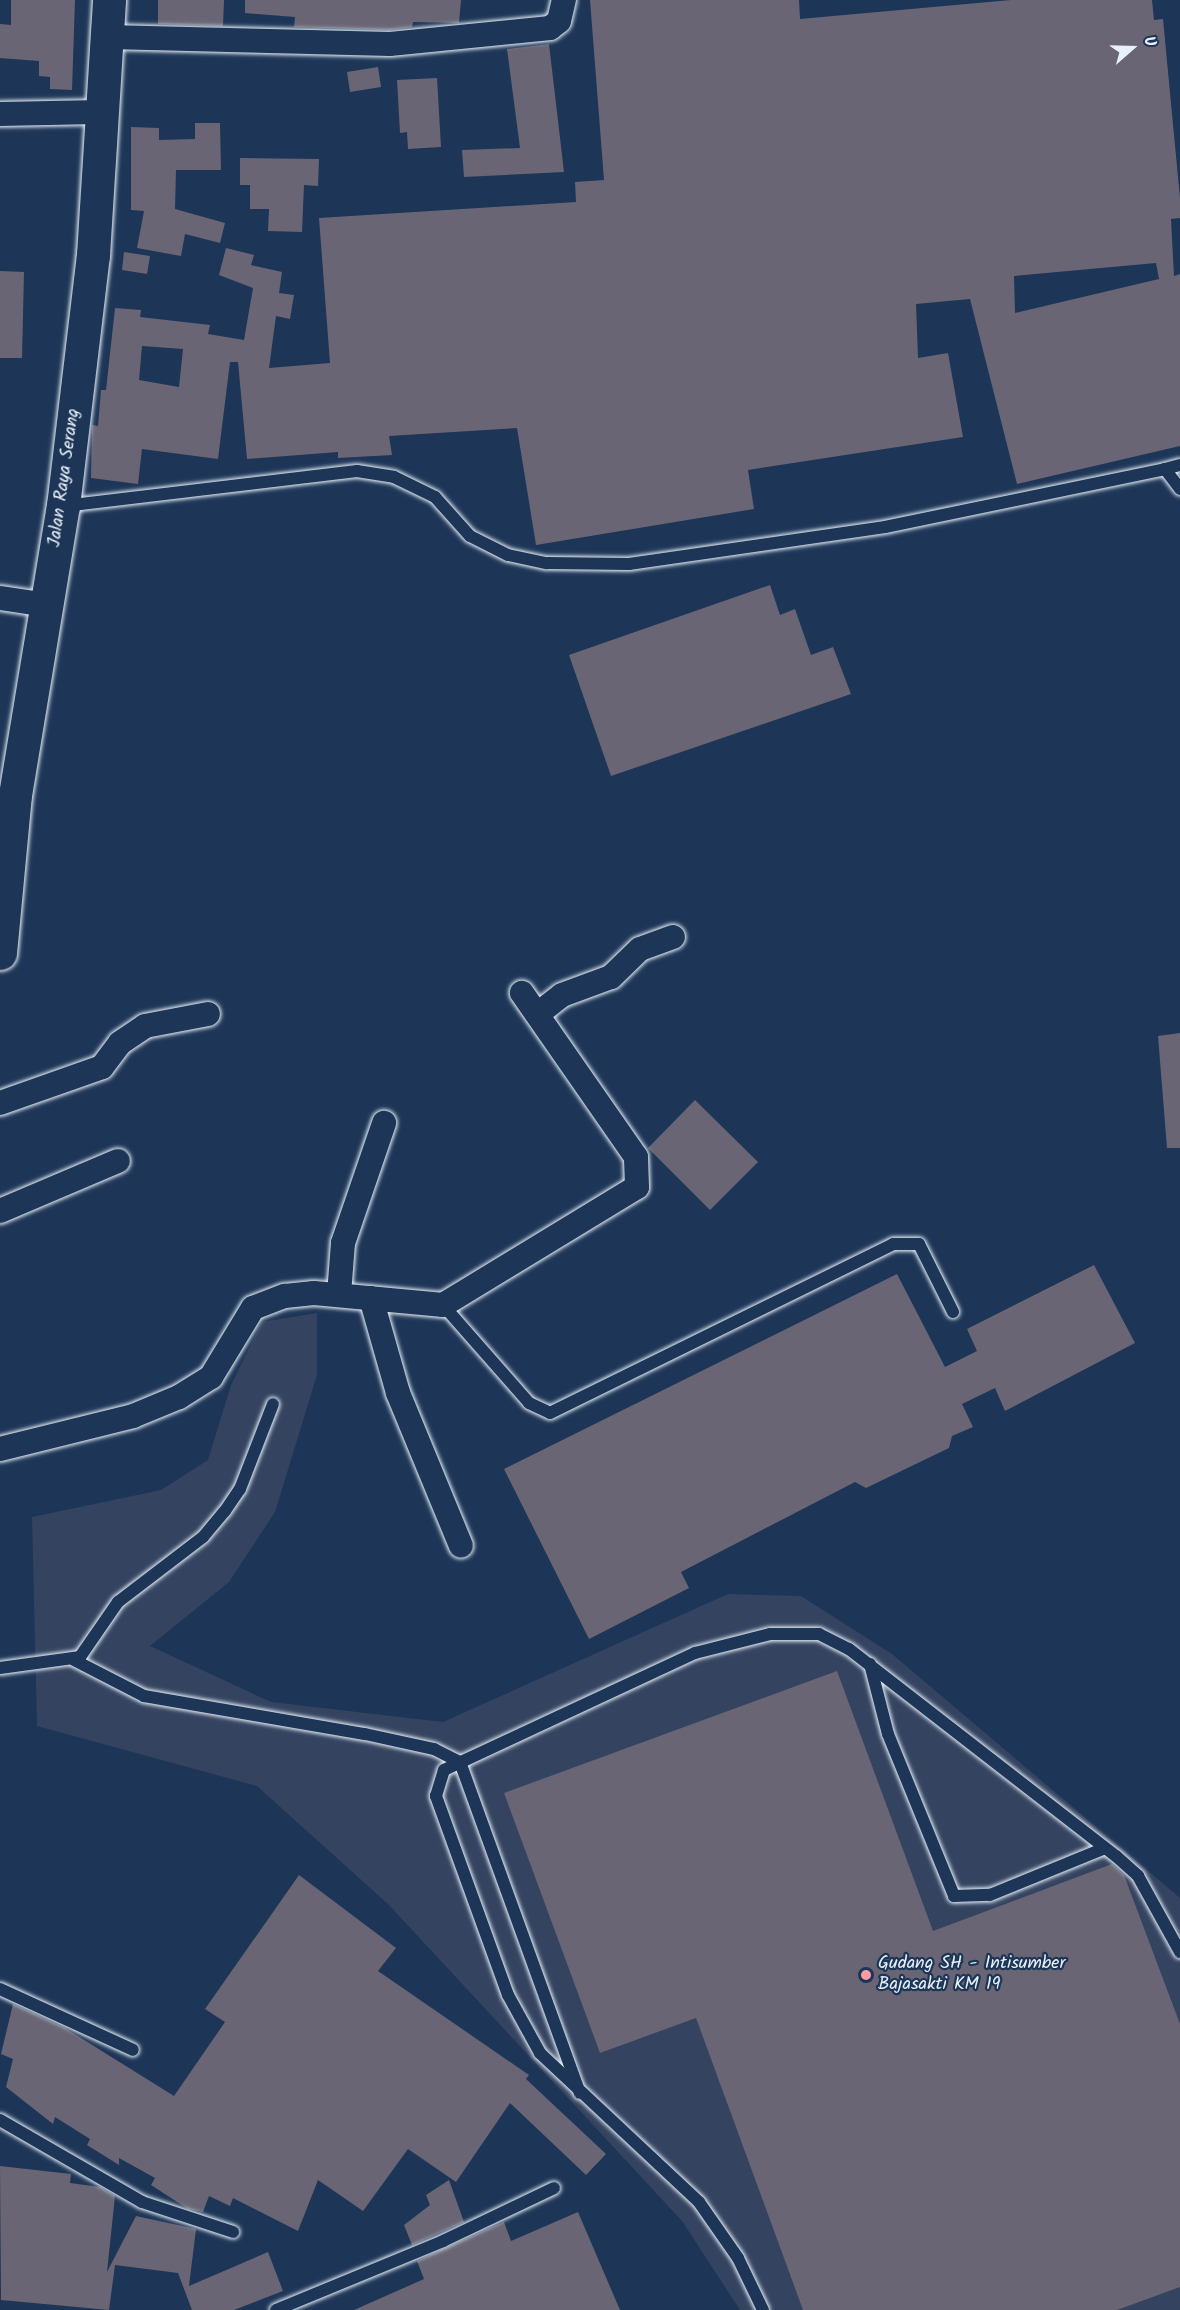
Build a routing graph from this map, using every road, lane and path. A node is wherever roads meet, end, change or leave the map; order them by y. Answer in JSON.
{"nodes":[{"id":1,"x":109,"y":0,"type":"edge"},
{"id":2,"x":564,"y":0,"type":"edge"},
{"id":3,"x":108,"y":37,"type":"junction"},
{"id":4,"x":98,"y":112,"type":"junction"},
{"id":5,"x":0,"y":114,"type":"edge"},
{"id":6,"x":1180,"y":465,"type":"edge"},
{"id":7,"x":1165,"y":469,"type":"junction"},
{"id":8,"x":1180,"y":489,"type":"edge"},
{"id":9,"x":63,"y":506,"type":"junction"},
{"id":10,"x":0,"y":598,"type":"edge"},
{"id":11,"x":46,"y":605,"type":"junction"},
{"id":12,"x":8,"y":794,"type":"edge"},
{"id":13,"x":673,"y":937,"type":"dead end"},
{"id":14,"x":0,"y":953,"type":"edge"},
{"id":15,"x":522,"y":993,"type":"dead end"},
{"id":16,"x":539,"y":1013,"type":"junction"},
{"id":17,"x":208,"y":1014,"type":"dead end"},
{"id":18,"x":0,"y":1103,"type":"edge"},
{"id":19,"x":384,"y":1123,"type":"dead end"},
{"id":20,"x":118,"y":1161,"type":"dead end"},
{"id":21,"x":0,"y":1211,"type":"edge"},
{"id":22,"x":339,"y":1294,"type":"junction"},
{"id":23,"x":371,"y":1298,"type":"junction"},
{"id":24,"x":443,"y":1305,"type":"junction"},
{"id":25,"x":953,"y":1312,"type":"dead end"},
{"id":26,"x":273,"y":1404,"type":"dead end"},
{"id":27,"x":0,"y":1449,"type":"edge"},
{"id":28,"x":461,"y":1546,"type":"dead end"},
{"id":29,"x":74,"y":1660,"type":"junction"},
{"id":30,"x":870,"y":1664,"type":"junction"},
{"id":31,"x":0,"y":1668,"type":"edge"},
{"id":32,"x":460,"y":1762,"type":"junction"},
{"id":33,"x":1103,"y":1849,"type":"junction"},
{"id":34,"x":1180,"y":1952,"type":"edge"},
{"id":35,"x":0,"y":1989,"type":"edge"},
{"id":36,"x":133,"y":2050,"type":"dead end"},
{"id":37,"x":580,"y":2094,"type":"junction"},
{"id":38,"x":0,"y":2120,"type":"edge"},
{"id":39,"x":554,"y":2188,"type":"dead end"},
{"id":40,"x":233,"y":2232,"type":"dead end"},
{"id":41,"x":276,"y":2310,"type":"edge"},
{"id":42,"x":763,"y":2310,"type":"edge"}],
"edges":[{"from":1,"to":3,"type":"highway","name":"Jalan Raya Serang"},
{"from":2,"to":3,"type":"street"},
{"from":3,"to":4,"type":"highway","name":"Jalan Raya Serang"},
{"from":4,"to":5,"type":"street"},
{"from":4,"to":9,"type":"highway","name":"Jalan Raya Serang"},
{"from":6,"to":7,"type":"lane"},
{"from":7,"to":8,"type":"lane"},
{"from":7,"to":9,"type":"lane"},
{"from":9,"to":11,"type":"highway","name":"Jalan Raya Serang"},
{"from":10,"to":11,"type":"street"},
{"from":11,"to":12,"type":"highway","name":"Jalan Raya Serang"},
{"from":12,"to":14,"type":"highway","name":"Jalan Raya Serang"},
{"from":13,"to":16,"type":"street"},
{"from":15,"to":16,"type":"street"},
{"from":16,"to":24,"type":"street"},
{"from":17,"to":18,"type":"street"},
{"from":19,"to":22,"type":"street"},
{"from":20,"to":21,"type":"street"},
{"from":22,"to":23,"type":"street"},
{"from":22,"to":27,"type":"street"},
{"from":23,"to":24,"type":"street"},
{"from":23,"to":28,"type":"street"},
{"from":24,"to":25,"type":"lane"},
{"from":26,"to":29,"type":"lane"},
{"from":29,"to":31,"type":"lane"},
{"from":29,"to":32,"type":"lane"},
{"from":30,"to":32,"type":"lane"},
{"from":30,"to":33,"type":"lane"},
{"from":30,"to":33,"type":"lane"},
{"from":32,"to":37,"type":"lane"},
{"from":32,"to":37,"type":"lane"},
{"from":33,"to":34,"type":"lane"},
{"from":35,"to":36,"type":"lane"},
{"from":37,"to":42,"type":"lane"},
{"from":38,"to":40,"type":"lane"},
{"from":39,"to":41,"type":"lane"}]}
